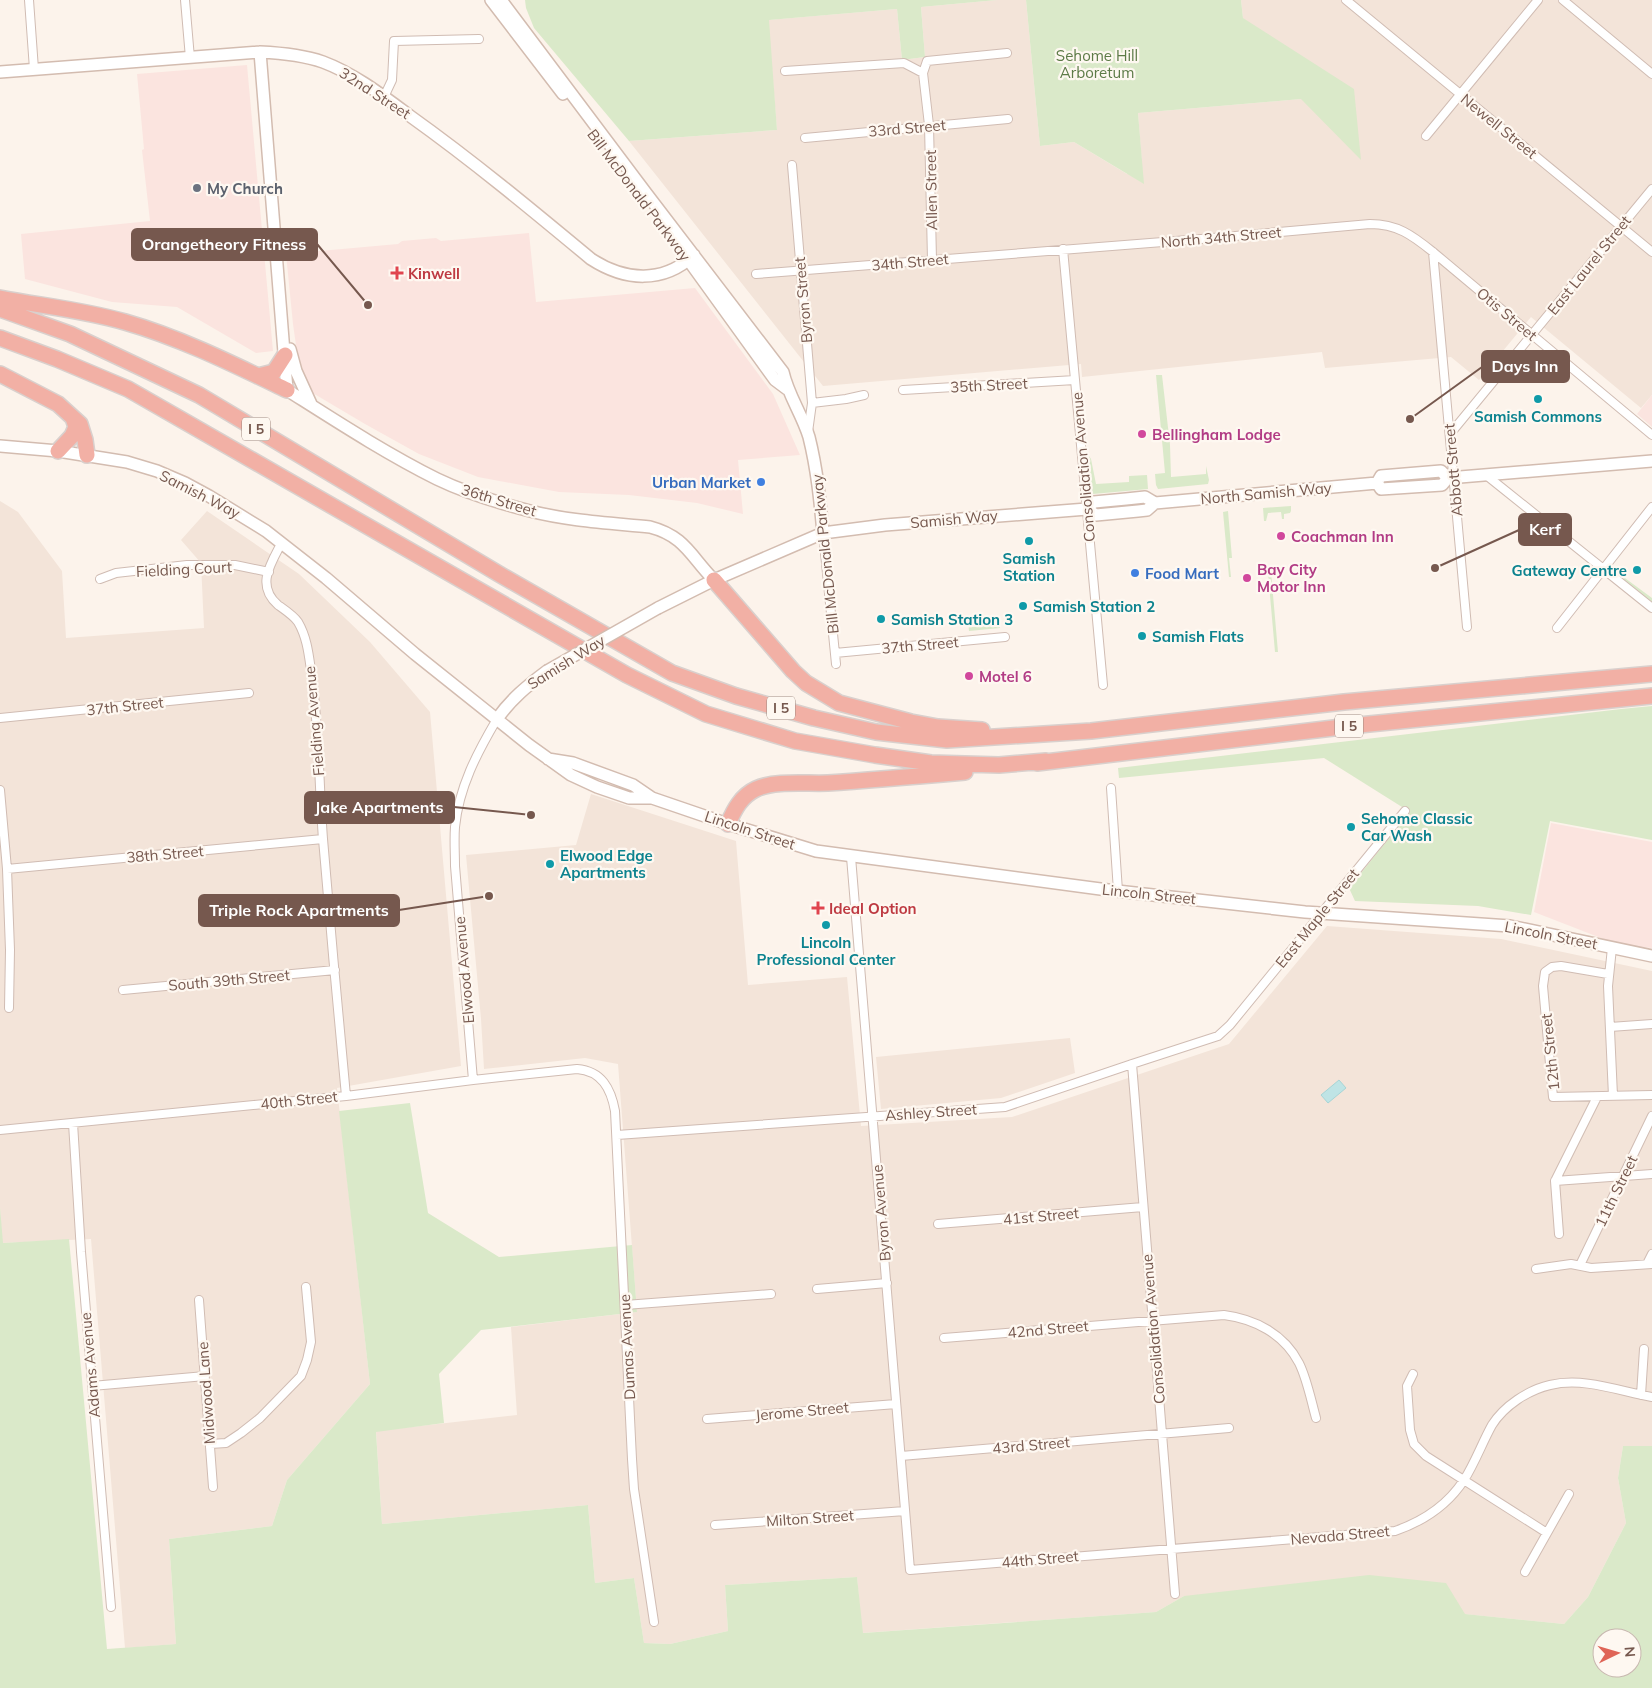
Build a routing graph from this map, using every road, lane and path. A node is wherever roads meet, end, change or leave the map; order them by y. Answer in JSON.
{"nodes":[{"id":1,"x":29,"y":0,"type":"edge"},
{"id":2,"x":185,"y":0,"type":"edge"},
{"id":3,"x":491,"y":0,"type":"edge"},
{"id":4,"x":501,"y":0,"type":"edge"},
{"id":5,"x":1346,"y":0,"type":"edge"},
{"id":6,"x":1538,"y":0,"type":"edge"},
{"id":7,"x":1563,"y":0,"type":"edge"},
{"id":8,"x":480,"y":39,"type":"dead end"},
{"id":9,"x":260,"y":52,"type":"junction"},
{"id":10,"x":1007,"y":53,"type":"dead end"},
{"id":11,"x":190,"y":58,"type":"junction"},
{"id":12,"x":34,"y":69,"type":"junction"},
{"id":13,"x":785,"y":71,"type":"dead end"},
{"id":14,"x":0,"y":72,"type":"edge"},
{"id":15,"x":923,"y":73,"type":"junction"},
{"id":16,"x":1652,"y":74,"type":"edge"},
{"id":17,"x":1461,"y":95,"type":"junction"},
{"id":18,"x":384,"y":97,"type":"junction"},
{"id":19,"x":1008,"y":118,"type":"dead end"},
{"id":20,"x":929,"y":125,"type":"junction"},
{"id":21,"x":1426,"y":136,"type":"dead end"},
{"id":22,"x":805,"y":138,"type":"dead end"},
{"id":23,"x":792,"y":165,"type":"dead end"},
{"id":24,"x":1652,"y":189,"type":"edge"},
{"id":25,"x":1379,"y":224,"type":"joint"},
{"id":26,"x":1621,"y":227,"type":"junction"},
{"id":27,"x":1063,"y":249,"type":"junction"},
{"id":28,"x":1433,"y":252,"type":"junction"},
{"id":29,"x":1652,"y":252,"type":"edge"},
{"id":30,"x":691,"y":258,"type":"junction"},
{"id":31,"x":932,"y":260,"type":"junction"},
{"id":32,"x":801,"y":271,"type":"junction"},
{"id":33,"x":756,"y":274,"type":"dead end"},
{"id":34,"x":0,"y":298,"type":"edge"},
{"id":35,"x":0,"y":309,"type":"edge"},
{"id":36,"x":283,"y":324,"type":"junction"},
{"id":37,"x":1532,"y":335,"type":"junction"},
{"id":38,"x":0,"y":338,"type":"edge"},
{"id":39,"x":285,"y":355,"type":"junction"},
{"id":40,"x":0,"y":374,"type":"edge"},
{"id":41,"x":258,"y":376,"type":"junction"},
{"id":42,"x":1075,"y":380,"type":"junction"},
{"id":43,"x":287,"y":390,"type":"junction"},
{"id":44,"x":903,"y":390,"type":"dead end"},
{"id":45,"x":864,"y":395,"type":"dead end"},
{"id":46,"x":812,"y":403,"type":"junction"},
{"id":47,"x":311,"y":405,"type":"junction"},
{"id":48,"x":73,"y":418,"type":"junction"},
{"id":49,"x":1450,"y":434,"type":"junction"},
{"id":50,"x":808,"y":435,"type":"junction"},
{"id":51,"x":1652,"y":435,"type":"edge"},
{"id":52,"x":0,"y":446,"type":"edge"},
{"id":53,"x":58,"y":451,"type":"junction"},
{"id":54,"x":87,"y":455,"type":"junction"},
{"id":55,"x":1652,"y":461,"type":"edge"},
{"id":56,"x":1486,"y":475,"type":"junction"},
{"id":57,"x":1451,"y":478,"type":"junction"},
{"id":58,"x":1652,"y":507,"type":"edge"},
{"id":59,"x":1087,"y":509,"type":"junction"},
{"id":60,"x":823,"y":533,"type":"junction"},
{"id":61,"x":281,"y":544,"type":"junction"},
{"id":62,"x":1603,"y":569,"type":"junction"},
{"id":63,"x":269,"y":572,"type":"junction"},
{"id":64,"x":100,"y":579,"type":"dead end"},
{"id":65,"x":714,"y":580,"type":"junction"},
{"id":66,"x":1652,"y":608,"type":"edge"},
{"id":67,"x":1467,"y":628,"type":"dead end"},
{"id":68,"x":1557,"y":628,"type":"dead end"},
{"id":69,"x":1005,"y":637,"type":"dead end"},
{"id":70,"x":834,"y":653,"type":"junction"},
{"id":71,"x":836,"y":664,"type":"dead end"},
{"id":72,"x":1652,"y":674,"type":"edge"},
{"id":73,"x":1103,"y":685,"type":"dead end"},
{"id":74,"x":249,"y":693,"type":"dead end"},
{"id":75,"x":1652,"y":696,"type":"edge"},
{"id":76,"x":0,"y":718,"type":"edge"},
{"id":77,"x":497,"y":719,"type":"junction"},
{"id":78,"x":1091,"y":731,"type":"junction"},
{"id":79,"x":1046,"y":762,"type":"junction"},
{"id":80,"x":1111,"y":788,"type":"dead end"},
{"id":81,"x":0,"y":790,"type":"edge"},
{"id":82,"x":1404,"y":811,"type":"dead end"},
{"id":83,"x":1,"y":817,"type":"edge"},
{"id":84,"x":728,"y":824,"type":"junction"},
{"id":85,"x":324,"y":839,"type":"junction"},
{"id":86,"x":851,"y":856,"type":"junction"},
{"id":87,"x":7,"y":869,"type":"junction"},
{"id":88,"x":1118,"y":891,"type":"junction"},
{"id":89,"x":1321,"y":913,"type":"junction"},
{"id":90,"x":1612,"y":948,"type":"junction"},
{"id":91,"x":1652,"y":956,"type":"edge"},
{"id":92,"x":335,"y":970,"type":"junction"},
{"id":93,"x":1608,"y":974,"type":"junction"},
{"id":94,"x":123,"y":990,"type":"dead end"},
{"id":95,"x":9,"y":1008,"type":"dead end"},
{"id":96,"x":1230,"y":1024,"type":"joint"},
{"id":97,"x":1652,"y":1024,"type":"edge"},
{"id":98,"x":1610,"y":1027,"type":"junction"},
{"id":99,"x":1132,"y":1064,"type":"junction"},
{"id":100,"x":598,"y":1075,"type":"joint"},
{"id":101,"x":473,"y":1080,"type":"junction"},
{"id":102,"x":1652,"y":1095,"type":"edge"},
{"id":103,"x":346,"y":1096,"type":"junction"},
{"id":104,"x":1613,"y":1096,"type":"junction"},
{"id":105,"x":1597,"y":1097,"type":"junction"},
{"id":106,"x":1652,"y":1116,"type":"edge"},
{"id":107,"x":873,"y":1117,"type":"junction"},
{"id":108,"x":73,"y":1123,"type":"junction"},
{"id":109,"x":0,"y":1130,"type":"edge"},
{"id":110,"x":617,"y":1135,"type":"junction"},
{"id":111,"x":1652,"y":1174,"type":"edge"},
{"id":112,"x":1623,"y":1176,"type":"junction"},
{"id":113,"x":1555,"y":1181,"type":"junction"},
{"id":114,"x":1144,"y":1208,"type":"junction"},
{"id":115,"x":938,"y":1224,"type":"dead end"},
{"id":116,"x":1559,"y":1234,"type":"dead end"},
{"id":117,"x":1652,"y":1254,"type":"edge"},
{"id":118,"x":1650,"y":1264,"type":"edge"},
{"id":119,"x":1581,"y":1266,"type":"junction"},
{"id":120,"x":1536,"y":1268,"type":"dead end"},
{"id":121,"x":887,"y":1283,"type":"junction"},
{"id":122,"x":306,"y":1287,"type":"dead end"},
{"id":123,"x":817,"y":1289,"type":"dead end"},
{"id":124,"x":771,"y":1294,"type":"dead end"},
{"id":125,"x":199,"y":1300,"type":"dead end"},
{"id":126,"x":625,"y":1305,"type":"junction"},
{"id":127,"x":1153,"y":1321,"type":"junction"},
{"id":128,"x":944,"y":1338,"type":"dead end"},
{"id":129,"x":1644,"y":1349,"type":"dead end"},
{"id":130,"x":1413,"y":1374,"type":"dead end"},
{"id":131,"x":205,"y":1376,"type":"junction"},
{"id":132,"x":92,"y":1386,"type":"junction"},
{"id":133,"x":1641,"y":1395,"type":"junction"},
{"id":134,"x":1652,"y":1397,"type":"edge"},
{"id":135,"x":896,"y":1404,"type":"junction"},
{"id":136,"x":1316,"y":1418,"type":"dead end"},
{"id":137,"x":707,"y":1419,"type":"dead end"},
{"id":138,"x":1229,"y":1428,"type":"dead end"},
{"id":139,"x":1162,"y":1434,"type":"junction"},
{"id":140,"x":210,"y":1444,"type":"junction"},
{"id":141,"x":901,"y":1456,"type":"junction"},
{"id":142,"x":1464,"y":1481,"type":"junction"},
{"id":143,"x":213,"y":1487,"type":"dead end"},
{"id":144,"x":1569,"y":1494,"type":"dead end"},
{"id":145,"x":905,"y":1511,"type":"junction"},
{"id":146,"x":715,"y":1525,"type":"dead end"},
{"id":147,"x":1547,"y":1533,"type":"junction"},
{"id":148,"x":1171,"y":1548,"type":"junction"},
{"id":149,"x":910,"y":1570,"type":"joint"},
{"id":150,"x":1525,"y":1572,"type":"dead end"},
{"id":151,"x":1175,"y":1594,"type":"dead end"},
{"id":152,"x":111,"y":1607,"type":"dead end"},
{"id":153,"x":654,"y":1622,"type":"dead end"}],
"edges":[{"from":1,"to":12,"type":"street"},
{"from":2,"to":11,"type":"street"},
{"from":3,"to":30,"type":"main road","name":"Bill McDonald Parkway"},
{"from":4,"to":30,"type":"main road","name":"Bill McDonald Parkway"},
{"from":5,"to":17,"type":"street","name":"Newell Street"},
{"from":6,"to":17,"type":"street"},
{"from":7,"to":16,"type":"street"},
{"from":8,"to":18,"type":"street"},
{"from":9,"to":11,"type":"main road","name":"32nd Street"},
{"from":9,"to":18,"type":"main road","name":"32nd Street"},
{"from":9,"to":36,"type":"main road"},
{"from":10,"to":15,"type":"street","name":"Allen Street"},
{"from":11,"to":12,"type":"main road","name":"32nd Street"},
{"from":12,"to":14,"type":"main road","name":"32nd Street"},
{"from":13,"to":15,"type":"street"},
{"from":15,"to":20,"type":"street","name":"Allen Street"},
{"from":17,"to":21,"type":"street"},
{"from":17,"to":26,"type":"street","name":"Newell Street"},
{"from":18,"to":30,"type":"main road","name":"32nd Street"},
{"from":19,"to":20,"type":"street","name":"33rd Street"},
{"from":20,"to":22,"type":"street","name":"33rd Street"},
{"from":20,"to":31,"type":"street","name":"Allen Street"},
{"from":23,"to":32,"type":"street","name":"Byron Street"},
{"from":24,"to":26,"type":"street","name":"East Laurel Street"},
{"from":25,"to":27,"type":"street","name":"North 34th Street"},
{"from":25,"to":28,"type":"street","name":"Otis Street"},
{"from":26,"to":29,"type":"street","name":"Newell Street"},
{"from":26,"to":37,"type":"street","name":"East Laurel Street"},
{"from":27,"to":31,"type":"street","name":"34th Street"},
{"from":27,"to":42,"type":"street","name":"Consolidation Avenue"},
{"from":28,"to":37,"type":"street","name":"Otis Street"},
{"from":28,"to":49,"type":"street","name":"Abbott Street"},
{"from":30,"to":50,"type":"main road","name":"Bill McDonald Parkway"},
{"from":31,"to":32,"type":"street","name":"34th Street"},
{"from":32,"to":33,"type":"street","name":"34th Street"},
{"from":32,"to":46,"type":"street","name":"Byron Street"},
{"from":34,"to":41,"type":"highway"},
{"from":35,"to":78,"type":"highway","number":"I 5"},
{"from":36,"to":39,"type":"main road"},
{"from":36,"to":47,"type":"main road"},
{"from":37,"to":49,"type":"street","name":"East Laurel Street"},
{"from":37,"to":51,"type":"street","name":"Otis Street"},
{"from":38,"to":79,"type":"highway","number":"I 5"},
{"from":39,"to":41,"type":"highway"},
{"from":39,"to":43,"type":"main road"},
{"from":40,"to":48,"type":"highway"},
{"from":41,"to":43,"type":"highway"},
{"from":42,"to":44,"type":"street","name":"35th Street"},
{"from":42,"to":59,"type":"street","name":"Consolidation Avenue"},
{"from":43,"to":47,"type":"main road","name":"36th Street"},
{"from":45,"to":46,"type":"street"},
{"from":46,"to":50,"type":"street","name":"Byron Street"},
{"from":47,"to":65,"type":"main road","name":"36th Street"},
{"from":48,"to":53,"type":"highway"},
{"from":48,"to":54,"type":"highway"},
{"from":49,"to":57,"type":"street","name":"Abbott Street"},
{"from":50,"to":60,"type":"main road","name":"Bill McDonald Parkway"},
{"from":52,"to":53,"type":"main road","name":"Samish Way"},
{"from":53,"to":54,"type":"main road","name":"Samish Way"},
{"from":54,"to":61,"type":"main road","name":"Samish Way"},
{"from":55,"to":56,"type":"main road","name":"North Samish Way"},
{"from":56,"to":57,"type":"main road","name":"North Samish Way"},
{"from":56,"to":62,"type":"street"},
{"from":57,"to":59,"type":"main road","name":"North Samish Way"},
{"from":57,"to":67,"type":"street","name":"Abbott Street"},
{"from":58,"to":62,"type":"street"},
{"from":59,"to":60,"type":"main road","name":"Samish Way"},
{"from":59,"to":73,"type":"street","name":"Consolidation Avenue"},
{"from":60,"to":65,"type":"main road","name":"Samish Way"},
{"from":60,"to":70,"type":"street","name":"Bill McDonald Parkway"},
{"from":61,"to":63,"type":"street","name":"Fielding Avenue"},
{"from":61,"to":77,"type":"main road","name":"Samish Way"},
{"from":62,"to":66,"type":"street"},
{"from":62,"to":68,"type":"street"},
{"from":63,"to":64,"type":"street","name":"Fielding Court"},
{"from":63,"to":85,"type":"street","name":"Fielding Avenue"},
{"from":65,"to":77,"type":"main road","name":"Samish Way","bridge":true},
{"from":65,"to":78,"type":"highway"},
{"from":69,"to":70,"type":"street","name":"37th Street"},
{"from":70,"to":71,"type":"street","name":"Bill McDonald Parkway"},
{"from":72,"to":78,"type":"highway","number":"I 5"},
{"from":74,"to":76,"type":"street","name":"37th Street"},
{"from":75,"to":79,"type":"highway","number":"I 5"},
{"from":77,"to":84,"type":"main road","name":"Lincoln Street"},
{"from":77,"to":101,"type":"street","name":"Elwood Avenue"},
{"from":79,"to":84,"type":"highway"},
{"from":80,"to":88,"type":"street"},
{"from":81,"to":83,"type":"street"},
{"from":82,"to":89,"type":"street","name":"East Maple Street"},
{"from":83,"to":87,"type":"street"},
{"from":84,"to":86,"type":"main road","name":"Lincoln Street"},
{"from":85,"to":87,"type":"street","name":"38th Street"},
{"from":85,"to":92,"type":"street","name":"Fielding Avenue"},
{"from":86,"to":88,"type":"main road","name":"Lincoln Street"},
{"from":86,"to":107,"type":"street","name":"Byron Avenue"},
{"from":87,"to":95,"type":"street"},
{"from":88,"to":89,"type":"main road","name":"Lincoln Street"},
{"from":89,"to":90,"type":"main road","name":"Lincoln Street"},
{"from":89,"to":96,"type":"street","name":"East Maple Street"},
{"from":90,"to":91,"type":"main road","name":"Lincoln Street"},
{"from":90,"to":93,"type":"street"},
{"from":92,"to":94,"type":"street","name":"South 39th Street"},
{"from":92,"to":103,"type":"street","name":"Fielding Avenue"},
{"from":93,"to":98,"type":"street"},
{"from":93,"to":105,"type":"street","name":"12th Street"},
{"from":96,"to":99,"type":"street","name":"Ashley Street"},
{"from":97,"to":98,"type":"street"},
{"from":98,"to":104,"type":"street"},
{"from":99,"to":107,"type":"street","name":"Ashley Street"},
{"from":99,"to":114,"type":"street","name":"Consolidation Avenue"},
{"from":100,"to":101,"type":"street","name":"40th Street"},
{"from":100,"to":110,"type":"street","name":"Dumas Avenue"},
{"from":101,"to":103,"type":"street","name":"40th Street"},
{"from":102,"to":104,"type":"street"},
{"from":103,"to":108,"type":"street","name":"40th Street"},
{"from":104,"to":105,"type":"street"},
{"from":105,"to":113,"type":"street"},
{"from":106,"to":112,"type":"street","name":"11th Street"},
{"from":107,"to":110,"type":"street","name":"Ashley Street"},
{"from":107,"to":121,"type":"street","name":"Byron Avenue"},
{"from":108,"to":109,"type":"street","name":"40th Street"},
{"from":108,"to":132,"type":"street","name":"Adams Avenue"},
{"from":110,"to":126,"type":"street","name":"Dumas Avenue"},
{"from":111,"to":112,"type":"street"},
{"from":112,"to":113,"type":"street"},
{"from":112,"to":119,"type":"street","name":"11th Street"},
{"from":113,"to":116,"type":"street"},
{"from":114,"to":115,"type":"street","name":"41st Street"},
{"from":114,"to":127,"type":"street","name":"Consolidation Avenue"},
{"from":117,"to":118,"type":"street"},
{"from":118,"to":119,"type":"street"},
{"from":119,"to":120,"type":"street"},
{"from":121,"to":123,"type":"street"},
{"from":121,"to":135,"type":"street","name":"Byron Avenue"},
{"from":122,"to":140,"type":"street"},
{"from":124,"to":126,"type":"street"},
{"from":125,"to":131,"type":"street","name":"Midwood Lane"},
{"from":126,"to":153,"type":"street","name":"Dumas Avenue"},
{"from":127,"to":128,"type":"street","name":"42nd Street"},
{"from":127,"to":136,"type":"street","name":"42nd Street"},
{"from":127,"to":139,"type":"street","name":"Consolidation Avenue"},
{"from":129,"to":133,"type":"street"},
{"from":130,"to":142,"type":"street"},
{"from":131,"to":132,"type":"street"},
{"from":131,"to":140,"type":"street","name":"Midwood Lane"},
{"from":132,"to":152,"type":"street","name":"Adams Avenue"},
{"from":133,"to":134,"type":"street","name":"Nevada Street"},
{"from":133,"to":142,"type":"street","name":"Nevada Street"},
{"from":135,"to":137,"type":"street","name":"Jerome Street"},
{"from":135,"to":141,"type":"street","name":"Byron Avenue"},
{"from":138,"to":139,"type":"street","name":"43rd Street"},
{"from":139,"to":141,"type":"street","name":"43rd Street"},
{"from":139,"to":148,"type":"street","name":"Consolidation Avenue"},
{"from":140,"to":143,"type":"street","name":"Midwood Lane"},
{"from":141,"to":145,"type":"street","name":"Byron Avenue"},
{"from":142,"to":147,"type":"street"},
{"from":142,"to":148,"type":"street","name":"Nevada Street"},
{"from":144,"to":147,"type":"street"},
{"from":145,"to":146,"type":"street","name":"Milton Street"},
{"from":145,"to":149,"type":"street","name":"Byron Avenue"},
{"from":147,"to":150,"type":"street"},
{"from":148,"to":149,"type":"street","name":"44th Street"},
{"from":148,"to":151,"type":"street","name":"Consolidation Avenue"}]}
